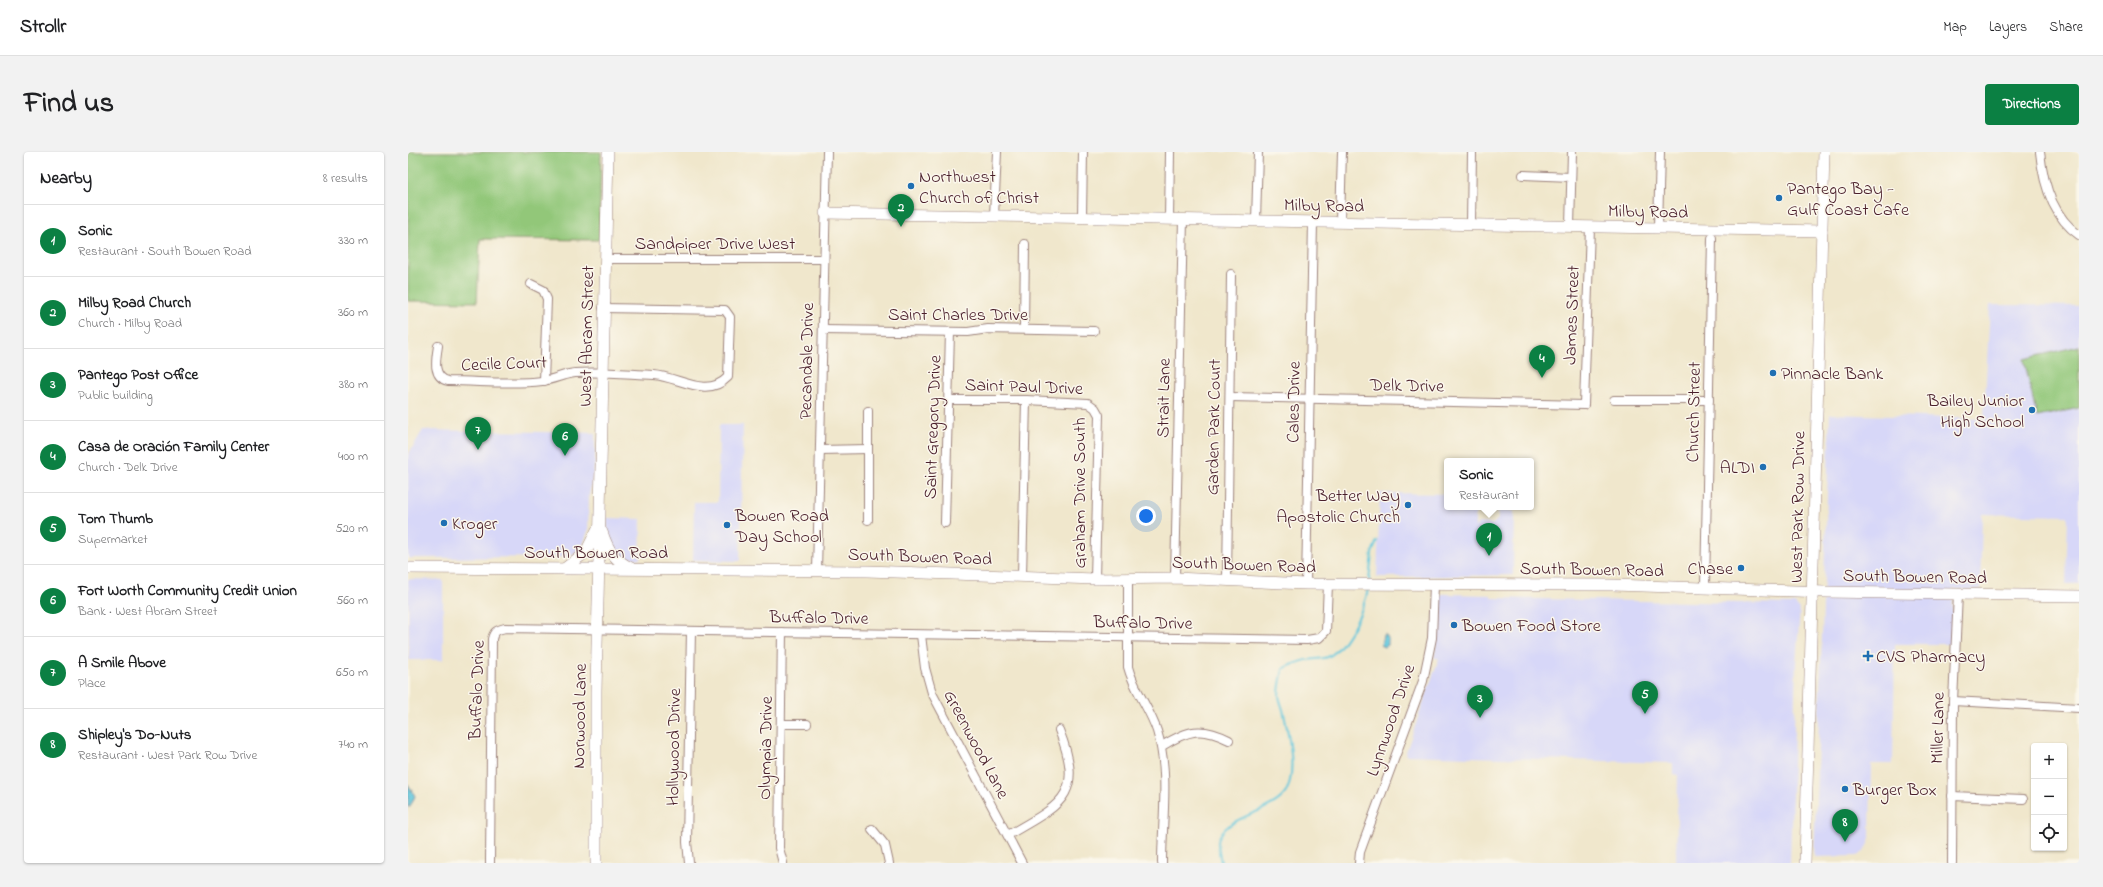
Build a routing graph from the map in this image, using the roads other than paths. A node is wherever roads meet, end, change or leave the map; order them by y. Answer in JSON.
{"nodes":[{"id":1,"x":608,"y":152,"type":"edge"},
{"id":2,"x":827,"y":152,"type":"edge"},
{"id":3,"x":996,"y":152,"type":"edge"},
{"id":4,"x":1083,"y":152,"type":"edge"},
{"id":5,"x":1170,"y":152,"type":"edge"},
{"id":6,"x":1258,"y":152,"type":"edge"},
{"id":7,"x":1342,"y":152,"type":"edge"},
{"id":8,"x":1472,"y":152,"type":"edge"},
{"id":9,"x":1572,"y":152,"type":"edge"},
{"id":10,"x":1660,"y":152,"type":"edge"},
{"id":11,"x":1824,"y":152,"type":"edge"},
{"id":12,"x":2040,"y":152,"type":"edge"},
{"id":13,"x":1523,"y":176,"type":"dead end"},
{"id":14,"x":1571,"y":177,"type":"junction"},
{"id":15,"x":825,"y":213,"type":"junction"},
{"id":16,"x":994,"y":216,"type":"junction"},
{"id":17,"x":1082,"y":217,"type":"junction"},
{"id":18,"x":1169,"y":219,"type":"junction"},
{"id":19,"x":1183,"y":219,"type":"junction"},
{"id":20,"x":1256,"y":220,"type":"junction"},
{"id":21,"x":1313,"y":222,"type":"junction"},
{"id":22,"x":1340,"y":222,"type":"junction"},
{"id":23,"x":1471,"y":224,"type":"junction"},
{"id":24,"x":1570,"y":226,"type":"junction"},
{"id":25,"x":1590,"y":226,"type":"junction"},
{"id":26,"x":1658,"y":228,"type":"junction"},
{"id":27,"x":1822,"y":231,"type":"junction"},
{"id":28,"x":2079,"y":235,"type":"edge"},
{"id":29,"x":1712,"y":238,"type":"dead end"},
{"id":30,"x":1025,"y":244,"type":"dead end"},
{"id":31,"x":605,"y":259,"type":"junction"},
{"id":32,"x":824,"y":259,"type":"junction"},
{"id":33,"x":1231,"y":274,"type":"dead end"},
{"id":34,"x":531,"y":284,"type":"dead end"},
{"id":35,"x":603,"y":308,"type":"junction"},
{"id":36,"x":823,"y":330,"type":"junction"},
{"id":37,"x":1024,"y":330,"type":"junction"},
{"id":38,"x":1094,"y":331,"type":"dead end"},
{"id":39,"x":950,"y":332,"type":"junction"},
{"id":40,"x":438,"y":346,"type":"dead end"},
{"id":41,"x":602,"y":374,"type":"junction"},
{"id":42,"x":544,"y":381,"type":"junction"},
{"id":43,"x":1230,"y":397,"type":"junction"},
{"id":44,"x":1309,"y":399,"type":"junction"},
{"id":45,"x":950,"y":400,"type":"junction"},
{"id":46,"x":1026,"y":400,"type":"junction"},
{"id":47,"x":1614,"y":400,"type":"dead end"},
{"id":48,"x":1709,"y":400,"type":"junction"},
{"id":49,"x":1584,"y":405,"type":"joint"},
{"id":50,"x":1095,"y":408,"type":"joint"},
{"id":51,"x":868,"y":411,"type":"dead end"},
{"id":52,"x":868,"y":449,"type":"junction"},
{"id":53,"x":820,"y":450,"type":"junction"},
{"id":54,"x":868,"y":520,"type":"dead end"},
{"id":55,"x":945,"y":523,"type":"dead end"},
{"id":56,"x":599,"y":524,"type":"junction"},
{"id":57,"x":408,"y":568,"type":"edge"},
{"id":58,"x":564,"y":569,"type":"junction"},
{"id":59,"x":598,"y":570,"type":"junction"},
{"id":60,"x":634,"y":570,"type":"junction"},
{"id":61,"x":817,"y":571,"type":"junction"},
{"id":62,"x":1022,"y":577,"type":"junction"},
{"id":63,"x":1128,"y":578,"type":"junction"},
{"id":64,"x":1175,"y":578,"type":"junction"},
{"id":65,"x":1094,"y":579,"type":"junction"},
{"id":66,"x":1227,"y":581,"type":"junction"},
{"id":67,"x":1306,"y":584,"type":"junction"},
{"id":68,"x":1328,"y":584,"type":"junction"},
{"id":69,"x":1434,"y":584,"type":"junction"},
{"id":70,"x":1705,"y":587,"type":"junction"},
{"id":71,"x":1812,"y":592,"type":"junction"},
{"id":72,"x":1958,"y":594,"type":"junction"},
{"id":73,"x":2079,"y":596,"type":"edge"},
{"id":74,"x":597,"y":630,"type":"junction"},
{"id":75,"x":691,"y":632,"type":"junction"},
{"id":76,"x":782,"y":632,"type":"junction"},
{"id":77,"x":921,"y":635,"type":"junction"},
{"id":78,"x":1127,"y":638,"type":"junction"},
{"id":79,"x":1953,"y":701,"type":"junction"},
{"id":80,"x":2079,"y":708,"type":"edge"},
{"id":81,"x":781,"y":724,"type":"junction"},
{"id":82,"x":807,"y":724,"type":"dead end"},
{"id":83,"x":1058,"y":730,"type":"dead end"},
{"id":84,"x":1229,"y":740,"type":"dead end"},
{"id":85,"x":1162,"y":746,"type":"junction"},
{"id":86,"x":1952,"y":796,"type":"junction"},
{"id":87,"x":2023,"y":799,"type":"dead end"},
{"id":88,"x":872,"y":829,"type":"dead end"},
{"id":89,"x":1008,"y":835,"type":"junction"},
{"id":90,"x":490,"y":863,"type":"edge"},
{"id":91,"x":596,"y":863,"type":"edge"},
{"id":92,"x":689,"y":863,"type":"edge"},
{"id":93,"x":783,"y":863,"type":"edge"},
{"id":94,"x":889,"y":863,"type":"edge"},
{"id":95,"x":1022,"y":863,"type":"edge"},
{"id":96,"x":1162,"y":863,"type":"edge"},
{"id":97,"x":1359,"y":863,"type":"edge"},
{"id":98,"x":1805,"y":863,"type":"edge"},
{"id":99,"x":1952,"y":863,"type":"edge"}],
"edges":[{"from":1,"to":31,"type":"main road","name":"West Abram Street"},
{"from":2,"to":15,"type":"street","name":"Pecandale Drive"},
{"from":3,"to":16,"type":"street"},
{"from":4,"to":17,"type":"street"},
{"from":5,"to":18,"type":"street"},
{"from":6,"to":20,"type":"street"},
{"from":7,"to":22,"type":"street"},
{"from":8,"to":23,"type":"street"},
{"from":9,"to":14,"type":"street"},
{"from":10,"to":26,"type":"street"},
{"from":11,"to":27,"type":"main road","name":"West Park Row Drive"},
{"from":12,"to":28,"type":"street"},
{"from":13,"to":14,"type":"street"},
{"from":14,"to":24,"type":"street"},
{"from":15,"to":16,"type":"main road","name":"Milby Road"},
{"from":15,"to":32,"type":"street","name":"Pecandale Drive"},
{"from":16,"to":17,"type":"main road","name":"Milby Road"},
{"from":17,"to":18,"type":"main road","name":"Milby Road"},
{"from":18,"to":19,"type":"main road","name":"Milby Road"},
{"from":19,"to":20,"type":"main road","name":"Milby Road"},
{"from":19,"to":64,"type":"street","name":"Strait Lane"},
{"from":20,"to":21,"type":"main road","name":"Milby Road"},
{"from":21,"to":22,"type":"main road","name":"Milby Road"},
{"from":21,"to":44,"type":"street","name":"Cales Drive"},
{"from":22,"to":23,"type":"main road","name":"Milby Road"},
{"from":23,"to":24,"type":"main road","name":"Milby Road"},
{"from":24,"to":25,"type":"main road","name":"Milby Road"},
{"from":25,"to":26,"type":"main road","name":"Milby Road"},
{"from":25,"to":49,"type":"street","name":"James Street"},
{"from":26,"to":27,"type":"main road","name":"Milby Road"},
{"from":27,"to":71,"type":"main road","name":"West Park Row Drive"},
{"from":29,"to":48,"type":"street","name":"Church Street"},
{"from":30,"to":37,"type":"street"},
{"from":31,"to":32,"type":"street","name":"Sandpiper Drive West"},
{"from":31,"to":35,"type":"main road","name":"West Abram Street"},
{"from":32,"to":36,"type":"street","name":"Pecandale Drive"},
{"from":33,"to":43,"type":"street","name":"Garden Park Court"},
{"from":34,"to":42,"type":"street"},
{"from":35,"to":41,"type":"main road","name":"West Abram Street"},
{"from":35,"to":41,"type":"street","name":"Cecile Court"},
{"from":36,"to":39,"type":"street","name":"Saint Charles Drive"},
{"from":36,"to":53,"type":"street","name":"Pecandale Drive"},
{"from":37,"to":38,"type":"street","name":"Saint Charles Drive"},
{"from":37,"to":39,"type":"street","name":"Saint Charles Drive"},
{"from":39,"to":45,"type":"street","name":"Saint Gregory Drive"},
{"from":40,"to":42,"type":"street","name":"Cecile Court"},
{"from":41,"to":42,"type":"street","name":"Cecile Court"},
{"from":41,"to":56,"type":"main road","name":"West Abram Street"},
{"from":43,"to":44,"type":"street","name":"Delk Drive"},
{"from":43,"to":66,"type":"street","name":"Garden Park Court"},
{"from":44,"to":49,"type":"street","name":"Delk Drive"},
{"from":44,"to":67,"type":"street","name":"Cales Drive"},
{"from":45,"to":46,"type":"street","name":"Saint Paul Drive"},
{"from":45,"to":55,"type":"street","name":"Saint Gregory Drive"},
{"from":46,"to":50,"type":"street","name":"Saint Paul Drive"},
{"from":46,"to":62,"type":"street"},
{"from":47,"to":48,"type":"street"},
{"from":48,"to":70,"type":"street","name":"Church Street"},
{"from":50,"to":65,"type":"street","name":"Graham Drive South"},
{"from":51,"to":52,"type":"street"},
{"from":52,"to":53,"type":"street"},
{"from":52,"to":54,"type":"street"},
{"from":53,"to":61,"type":"street","name":"Pecandale Drive"},
{"from":56,"to":58,"type":"main road"},
{"from":56,"to":59,"type":"main road","name":"West Abram Street"},
{"from":56,"to":60,"type":"main road"},
{"from":57,"to":58,"type":"main road","name":"South Bowen Road"},
{"from":58,"to":59,"type":"main road","name":"South Bowen Road"},
{"from":59,"to":60,"type":"main road","name":"South Bowen Road"},
{"from":59,"to":74,"type":"main road","name":"Norwood Lane"},
{"from":60,"to":61,"type":"main road","name":"South Bowen Road"},
{"from":61,"to":62,"type":"main road","name":"South Bowen Road"},
{"from":62,"to":65,"type":"main road","name":"South Bowen Road"},
{"from":63,"to":64,"type":"main road","name":"South Bowen Road"},
{"from":63,"to":65,"type":"main road","name":"South Bowen Road"},
{"from":63,"to":78,"type":"street"},
{"from":64,"to":66,"type":"main road","name":"South Bowen Road"},
{"from":66,"to":67,"type":"main road","name":"South Bowen Road"},
{"from":67,"to":68,"type":"main road","name":"South Bowen Road"},
{"from":68,"to":69,"type":"main road","name":"South Bowen Road"},
{"from":68,"to":78,"type":"street","name":"Buffalo Drive"},
{"from":69,"to":70,"type":"main road","name":"South Bowen Road"},
{"from":69,"to":97,"type":"street","name":"Lynnwood Drive"},
{"from":70,"to":71,"type":"main road","name":"South Bowen Road"},
{"from":71,"to":72,"type":"main road","name":"South Bowen Road"},
{"from":71,"to":98,"type":"main road","name":"West Park Row Drive"},
{"from":72,"to":73,"type":"main road","name":"South Bowen Road"},
{"from":72,"to":79,"type":"street","name":"Miller Lane"},
{"from":74,"to":75,"type":"street","name":"Buffalo Drive"},
{"from":74,"to":90,"type":"street","name":"Buffalo Drive"},
{"from":74,"to":91,"type":"main road","name":"Norwood Lane"},
{"from":75,"to":76,"type":"street","name":"Buffalo Drive"},
{"from":75,"to":92,"type":"street","name":"Hollywood Drive"},
{"from":76,"to":77,"type":"street","name":"Buffalo Drive"},
{"from":76,"to":81,"type":"street","name":"Olympia Drive"},
{"from":77,"to":78,"type":"street","name":"Buffalo Drive"},
{"from":77,"to":89,"type":"street","name":"Greenwood Lane"},
{"from":78,"to":85,"type":"street"},
{"from":79,"to":80,"type":"street"},
{"from":79,"to":86,"type":"street","name":"Miller Lane"},
{"from":81,"to":82,"type":"street"},
{"from":81,"to":93,"type":"street","name":"Olympia Drive"},
{"from":83,"to":89,"type":"street"},
{"from":84,"to":85,"type":"street"},
{"from":85,"to":96,"type":"street"},
{"from":86,"to":87,"type":"street"},
{"from":86,"to":99,"type":"street","name":"Miller Lane"},
{"from":88,"to":94,"type":"street"},
{"from":89,"to":95,"type":"street","name":"Greenwood Lane"}]}
